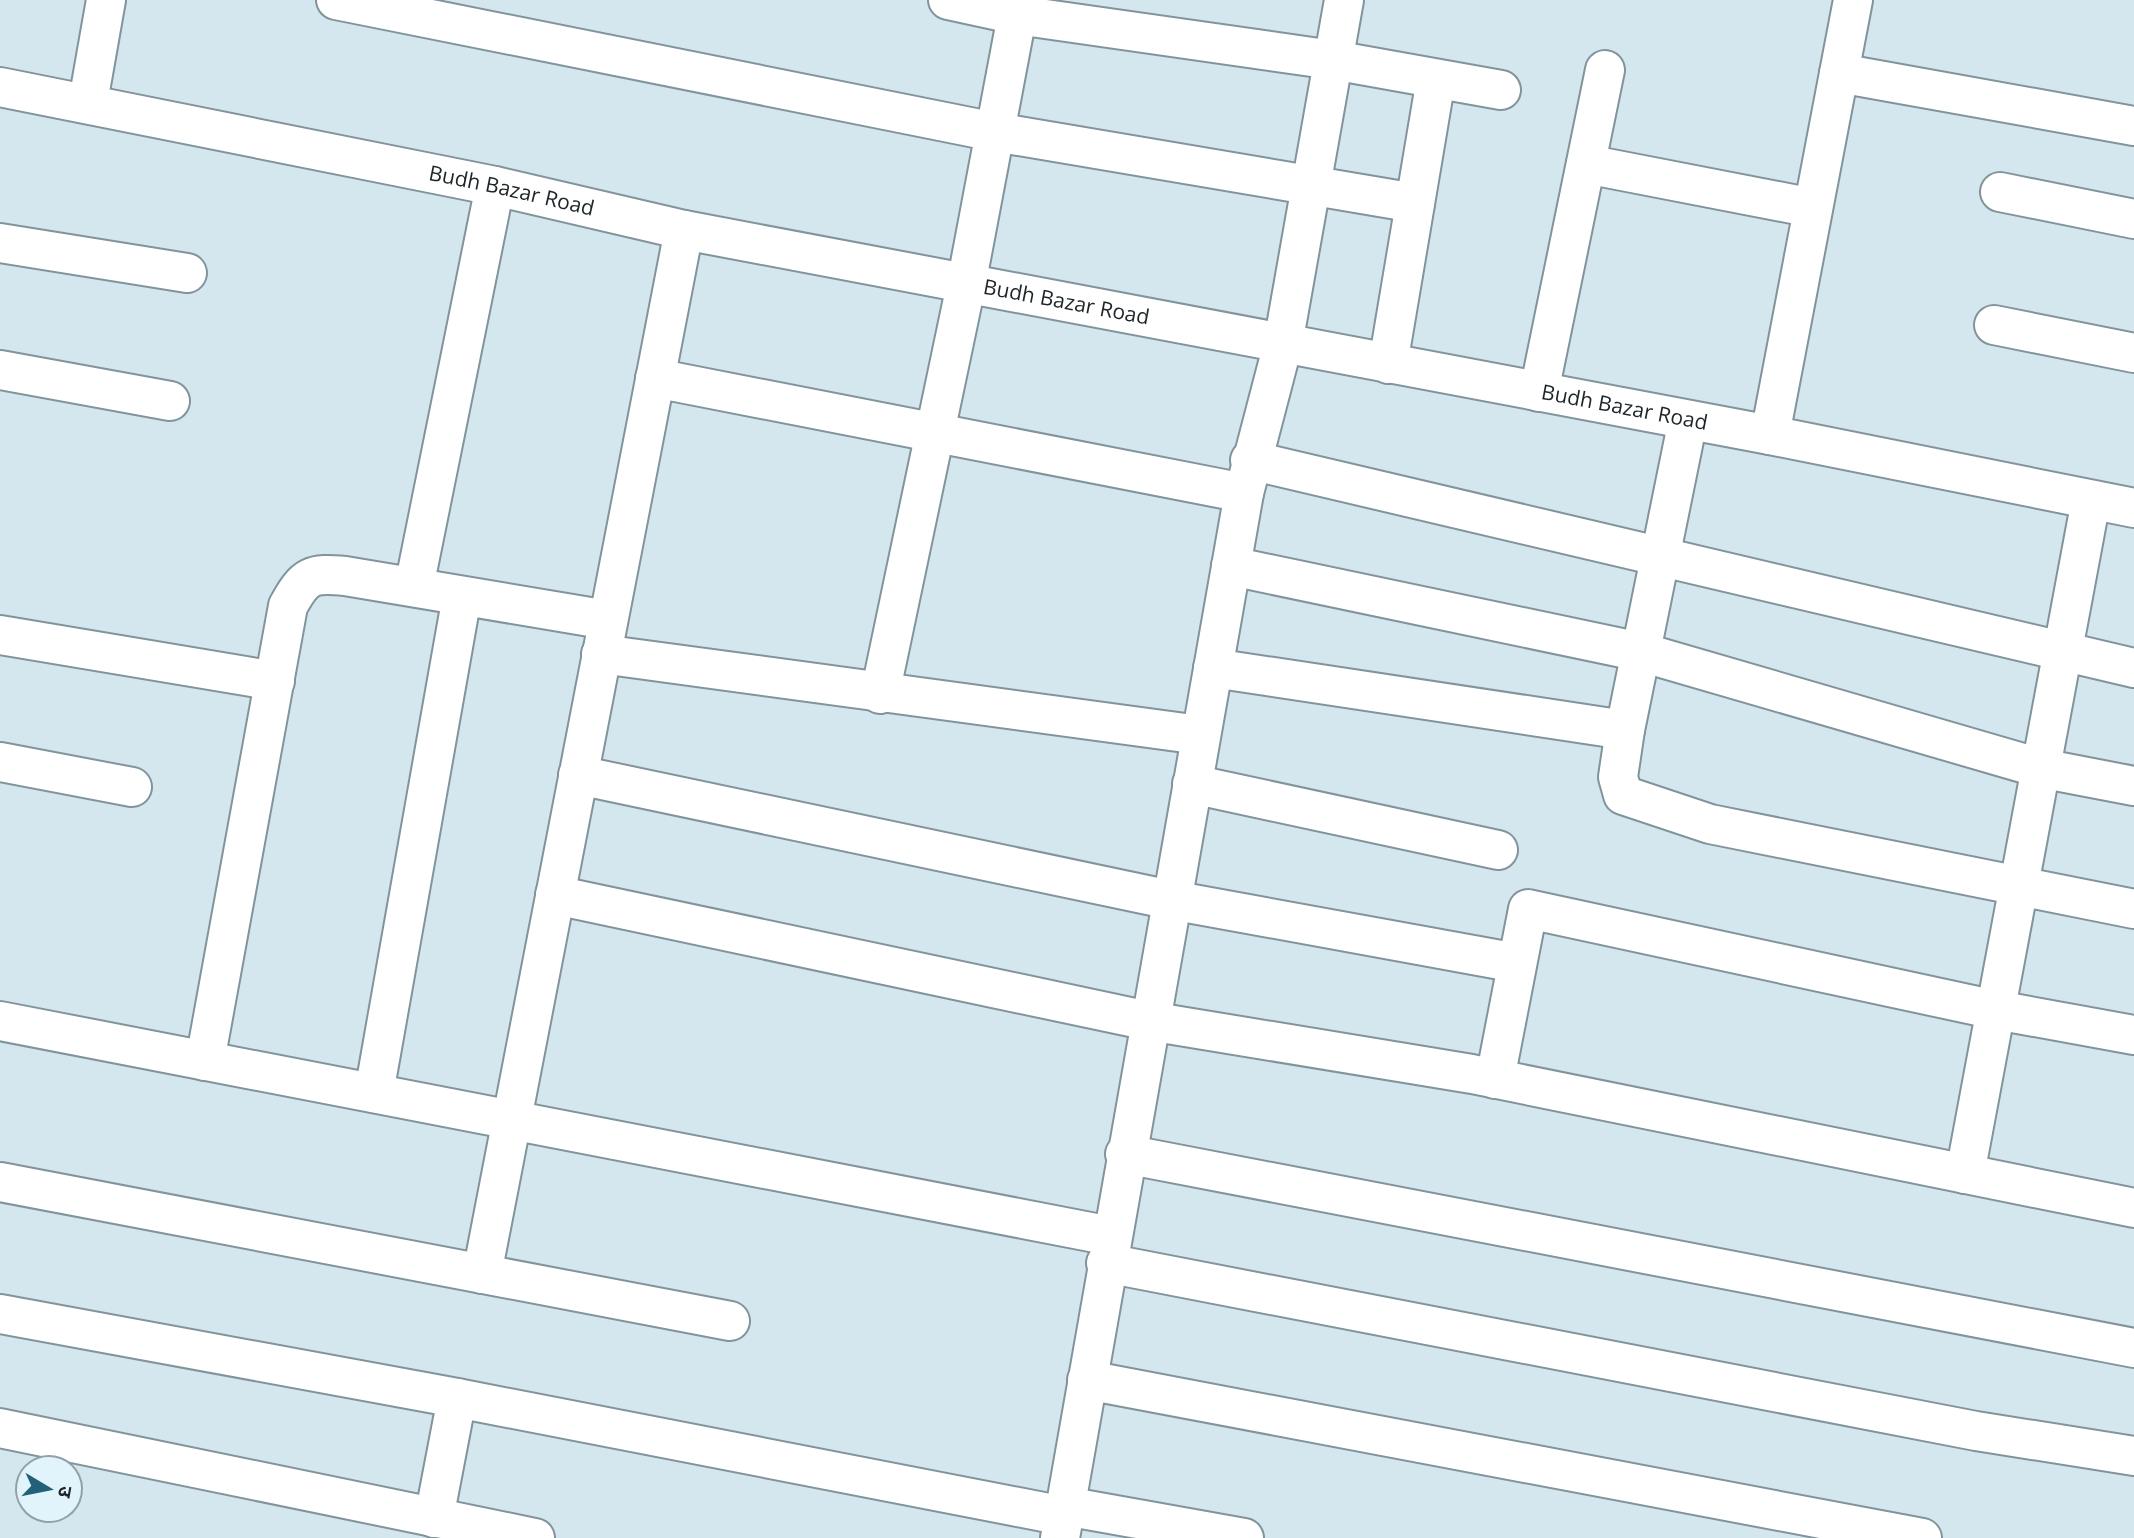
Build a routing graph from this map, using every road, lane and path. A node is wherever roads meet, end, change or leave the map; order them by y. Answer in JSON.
{"nodes":[{"id":1,"x":106,"y":0,"type":"edge"},
{"id":2,"x":336,"y":0,"type":"edge"},
{"id":3,"x":948,"y":0,"type":"edge"},
{"id":4,"x":1343,"y":0,"type":"edge"},
{"id":5,"x":1853,"y":0,"type":"edge"},
{"id":6,"x":1018,"y":7,"type":"edge"},
{"id":7,"x":1333,"y":60,"type":"junction"},
{"id":8,"x":1605,"y":70,"type":"dead end"},
{"id":9,"x":1839,"y":73,"type":"junction"},
{"id":10,"x":1436,"y":79,"type":"junction"},
{"id":11,"x":0,"y":86,"type":"edge"},
{"id":12,"x":1502,"y":90,"type":"dead end"},
{"id":13,"x":88,"y":102,"type":"junction"},
{"id":14,"x":2134,"y":126,"type":"edge"},
{"id":15,"x":995,"y":132,"type":"junction"},
{"id":16,"x":1586,"y":164,"type":"junction"},
{"id":17,"x":1311,"y":184,"type":"junction"},
{"id":18,"x":495,"y":186,"type":"junction"},
{"id":19,"x":2000,"y":192,"type":"dead end"},
{"id":20,"x":1415,"y":203,"type":"junction"},
{"id":21,"x":1813,"y":208,"type":"junction"},
{"id":22,"x":2134,"y":219,"type":"edge"},
{"id":23,"x":684,"y":230,"type":"junction"},
{"id":24,"x":0,"y":243,"type":"edge"},
{"id":25,"x":187,"y":274,"type":"dead end"},
{"id":26,"x":966,"y":285,"type":"junction"},
{"id":27,"x":1994,"y":325,"type":"dead end"},
{"id":28,"x":1283,"y":344,"type":"junction"},
{"id":29,"x":2134,"y":353,"type":"edge"},
{"id":30,"x":1388,"y":364,"type":"junction"},
{"id":31,"x":0,"y":370,"type":"edge"},
{"id":32,"x":655,"y":378,"type":"junction"},
{"id":33,"x":1539,"y":392,"type":"junction"},
{"id":34,"x":170,"y":401,"type":"dead end"},
{"id":35,"x":1688,"y":420,"type":"junction"},
{"id":36,"x":935,"y":435,"type":"junction"},
{"id":37,"x":1770,"y":435,"type":"junction"},
{"id":38,"x":1247,"y":476,"type":"junction"},
{"id":39,"x":2091,"y":500,"type":"junction"},
{"id":40,"x":2134,"y":508,"type":"edge"},
{"id":41,"x":1660,"y":556,"type":"junction"},
{"id":42,"x":1231,"y":566,"type":"junction"},
{"id":43,"x":414,"y":587,"type":"junction"},
{"id":44,"x":461,"y":596,"type":"junction"},
{"id":45,"x":0,"y":635,"type":"edge"},
{"id":46,"x":605,"y":637,"type":"junction"},
{"id":47,"x":1641,"y":652,"type":"junction"},
{"id":48,"x":2062,"y":653,"type":"junction"},
{"id":49,"x":1213,"y":668,"type":"junction"},
{"id":50,"x":2134,"y":668,"type":"edge"},
{"id":51,"x":275,"y":681,"type":"junction"},
{"id":52,"x":880,"y":694,"type":"junction"},
{"id":53,"x":1625,"y":730,"type":"junction"},
{"id":54,"x":1200,"y":735,"type":"junction"},
{"id":55,"x":0,"y":762,"type":"edge"},
{"id":56,"x":2040,"y":768,"type":"junction"},
{"id":57,"x":578,"y":775,"type":"junction"},
{"id":58,"x":1192,"y":785,"type":"junction"},
{"id":59,"x":2134,"y":786,"type":"edge"},
{"id":60,"x":132,"y":787,"type":"dead end"},
{"id":61,"x":1499,"y":850,"type":"dead end"},
{"id":62,"x":2019,"y":885,"type":"junction"},
{"id":63,"x":555,"y":895,"type":"junction"},
{"id":64,"x":1171,"y":900,"type":"junction"},
{"id":65,"x":2134,"y":909,"type":"edge"},
{"id":66,"x":1517,"y":964,"type":"junction"},
{"id":67,"x":1996,"y":1010,"type":"junction"},
{"id":68,"x":0,"y":1021,"type":"edge"},
{"id":69,"x":1149,"y":1021,"type":"junction"},
{"id":70,"x":2134,"y":1035,"type":"edge"},
{"id":71,"x":205,"y":1061,"type":"junction"},
{"id":72,"x":1495,"y":1079,"type":"junction"},
{"id":73,"x":374,"y":1093,"type":"junction"},
{"id":74,"x":513,"y":1120,"type":"junction"},
{"id":75,"x":1125,"y":1154,"type":"junction"},
{"id":76,"x":1965,"y":1174,"type":"junction"},
{"id":77,"x":0,"y":1182,"type":"edge"},
{"id":78,"x":2134,"y":1208,"type":"edge"},
{"id":79,"x":1108,"y":1250,"type":"junction"},
{"id":80,"x":482,"y":1274,"type":"junction"},
{"id":81,"x":0,"y":1314,"type":"edge"},
{"id":82,"x":730,"y":1321,"type":"dead end"},
{"id":83,"x":2134,"y":1348,"type":"edge"},
{"id":84,"x":1087,"y":1380,"type":"junction"},
{"id":85,"x":457,"y":1398,"type":"junction"},
{"id":86,"x":0,"y":1427,"type":"edge"},
{"id":87,"x":2134,"y":1457,"type":"edge"},
{"id":88,"x":434,"y":1518,"type":"junction"},
{"id":89,"x":1063,"y":1520,"type":"edge"},
{"id":90,"x":535,"y":1538,"type":"edge"},
{"id":91,"x":1244,"y":1538,"type":"edge"},
{"id":92,"x":1922,"y":1538,"type":"edge"}],
"edges":[{"from":1,"to":13,"type":"street"},
{"from":2,"to":15,"type":"street"},
{"from":3,"to":6,"type":"street"},
{"from":4,"to":7,"type":"street"},
{"from":5,"to":9,"type":"street"},
{"from":6,"to":7,"type":"street"},
{"from":6,"to":15,"type":"street"},
{"from":7,"to":10,"type":"street"},
{"from":7,"to":17,"type":"street"},
{"from":8,"to":16,"type":"street"},
{"from":9,"to":14,"type":"street"},
{"from":9,"to":21,"type":"street"},
{"from":10,"to":12,"type":"street"},
{"from":10,"to":20,"type":"street"},
{"from":11,"to":13,"type":"street","name":"Budh Bazar Road"},
{"from":13,"to":18,"type":"street","name":"Budh Bazar Road"},
{"from":15,"to":17,"type":"street"},
{"from":15,"to":26,"type":"street"},
{"from":16,"to":21,"type":"street"},
{"from":16,"to":33,"type":"street"},
{"from":17,"to":20,"type":"street"},
{"from":17,"to":28,"type":"street"},
{"from":18,"to":23,"type":"street","name":"Budh Bazar Road"},
{"from":18,"to":43,"type":"street"},
{"from":19,"to":22,"type":"street"},
{"from":20,"to":30,"type":"street"},
{"from":21,"to":37,"type":"street"},
{"from":23,"to":26,"type":"street","name":"Budh Bazar Road"},
{"from":23,"to":32,"type":"street"},
{"from":24,"to":25,"type":"street"},
{"from":26,"to":28,"type":"street","name":"Budh Bazar Road"},
{"from":26,"to":36,"type":"street"},
{"from":27,"to":29,"type":"street"},
{"from":28,"to":30,"type":"street","name":"Budh Bazar Road"},
{"from":28,"to":38,"type":"street"},
{"from":30,"to":33,"type":"street","name":"Budh Bazar Road"},
{"from":31,"to":34,"type":"street"},
{"from":32,"to":36,"type":"street"},
{"from":32,"to":46,"type":"street"},
{"from":33,"to":35,"type":"street","name":"Budh Bazar Road"},
{"from":35,"to":37,"type":"street","name":"Budh Bazar Road"},
{"from":35,"to":41,"type":"street"},
{"from":36,"to":38,"type":"street"},
{"from":36,"to":52,"type":"street"},
{"from":37,"to":39,"type":"street","name":"Budh Bazar Road"},
{"from":38,"to":41,"type":"street"},
{"from":38,"to":42,"type":"street"},
{"from":39,"to":40,"type":"street","name":"Budh Bazar Road"},
{"from":39,"to":48,"type":"street"},
{"from":41,"to":47,"type":"street"},
{"from":41,"to":48,"type":"street"},
{"from":42,"to":47,"type":"street"},
{"from":42,"to":49,"type":"street"},
{"from":43,"to":44,"type":"street"},
{"from":43,"to":51,"type":"street"},
{"from":44,"to":46,"type":"street"},
{"from":44,"to":73,"type":"street"},
{"from":45,"to":51,"type":"street"},
{"from":46,"to":52,"type":"street"},
{"from":46,"to":57,"type":"street"},
{"from":47,"to":53,"type":"street"},
{"from":47,"to":56,"type":"street"},
{"from":48,"to":50,"type":"street"},
{"from":48,"to":56,"type":"street"},
{"from":49,"to":53,"type":"street"},
{"from":49,"to":54,"type":"street"},
{"from":51,"to":71,"type":"street"},
{"from":52,"to":54,"type":"street"},
{"from":53,"to":62,"type":"street"},
{"from":54,"to":58,"type":"street"},
{"from":55,"to":60,"type":"street"},
{"from":56,"to":59,"type":"street"},
{"from":56,"to":62,"type":"street"},
{"from":57,"to":63,"type":"street"},
{"from":57,"to":64,"type":"street"},
{"from":58,"to":61,"type":"street"},
{"from":58,"to":64,"type":"street"},
{"from":62,"to":65,"type":"street"},
{"from":62,"to":67,"type":"street"},
{"from":63,"to":69,"type":"street"},
{"from":63,"to":74,"type":"street"},
{"from":64,"to":66,"type":"street"},
{"from":64,"to":69,"type":"street"},
{"from":66,"to":67,"type":"street"},
{"from":66,"to":72,"type":"street"},
{"from":67,"to":70,"type":"street"},
{"from":67,"to":76,"type":"street"},
{"from":68,"to":71,"type":"street"},
{"from":69,"to":72,"type":"street"},
{"from":69,"to":75,"type":"street"},
{"from":71,"to":73,"type":"street"},
{"from":72,"to":76,"type":"street"},
{"from":73,"to":74,"type":"street"},
{"from":74,"to":79,"type":"street"},
{"from":74,"to":80,"type":"street"},
{"from":75,"to":79,"type":"street"},
{"from":75,"to":83,"type":"street"},
{"from":76,"to":78,"type":"street"},
{"from":77,"to":80,"type":"street"},
{"from":79,"to":84,"type":"street"},
{"from":79,"to":87,"type":"street"},
{"from":80,"to":82,"type":"street"},
{"from":81,"to":85,"type":"street"},
{"from":84,"to":89,"type":"street"},
{"from":84,"to":92,"type":"street"},
{"from":85,"to":88,"type":"street"},
{"from":85,"to":89,"type":"street"},
{"from":86,"to":88,"type":"street"},
{"from":88,"to":90,"type":"street"},
{"from":89,"to":91,"type":"street"}]}
